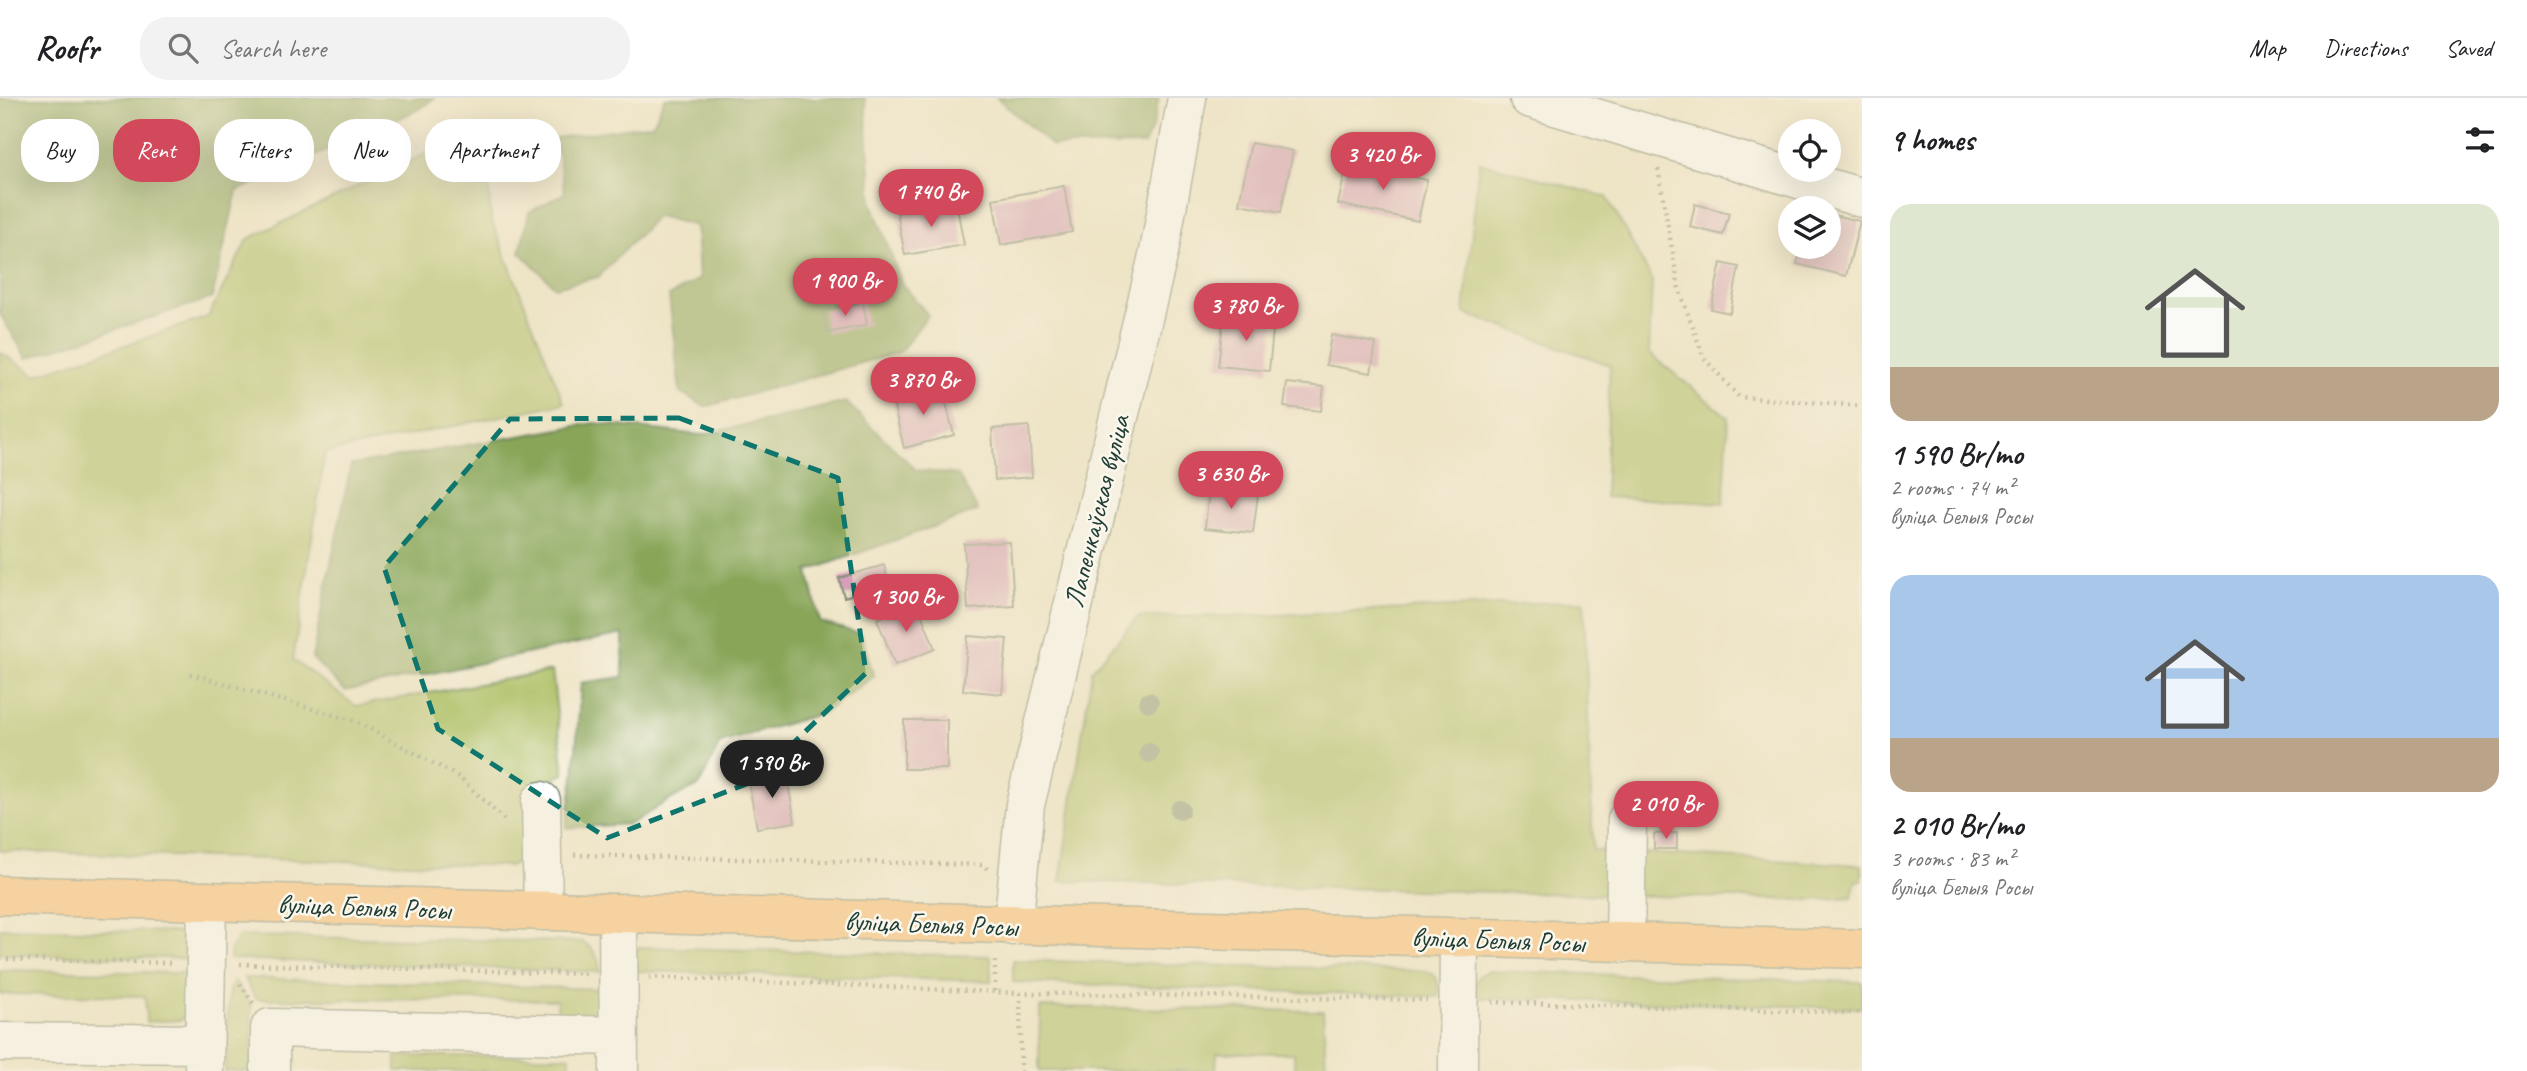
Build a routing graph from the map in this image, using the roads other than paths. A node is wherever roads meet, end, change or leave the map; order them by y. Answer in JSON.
{"nodes":[{"id":1,"x":1187,"y":98,"type":"edge"},
{"id":2,"x":1529,"y":98,"type":"edge"},
{"id":3,"x":1862,"y":198,"type":"edge"},
{"id":4,"x":541,"y":801,"type":"dead end"},
{"id":5,"x":1627,"y":820,"type":"dead end"},
{"id":6,"x":0,"y":895,"type":"edge"},
{"id":7,"x":207,"y":901,"type":"junction"},
{"id":8,"x":543,"y":911,"type":"junction"},
{"id":9,"x":618,"y":914,"type":"junction"},
{"id":10,"x":1004,"y":938,"type":"junction"},
{"id":11,"x":1459,"y":938,"type":"junction"},
{"id":12,"x":1625,"y":943,"type":"junction"},
{"id":13,"x":1862,"y":949,"type":"edge"},
{"id":14,"x":0,"y":1042,"type":"edge"},
{"id":15,"x":618,"y":1053,"type":"edge"},
{"id":16,"x":204,"y":1058,"type":"edge"},
{"id":17,"x":270,"y":1071,"type":"edge"},
{"id":18,"x":1458,"y":1071,"type":"edge"}],
"edges":[{"from":1,"to":10,"type":"street","name":"Лапенкаўская вуліца"},
{"from":2,"to":3,"type":"street"},
{"from":4,"to":8,"type":"street"},
{"from":5,"to":12,"type":"street"},
{"from":6,"to":7,"type":"main road","name":"вуліца Белыя Росы"},
{"from":7,"to":8,"type":"main road","name":"вуліца Белыя Росы"},
{"from":7,"to":16,"type":"street"},
{"from":8,"to":9,"type":"main road","name":"вуліца Белыя Росы"},
{"from":9,"to":10,"type":"main road","name":"вуліца Белыя Росы"},
{"from":9,"to":15,"type":"street"},
{"from":10,"to":11,"type":"main road","name":"вуліца Белыя Росы"},
{"from":11,"to":12,"type":"main road","name":"вуліца Белыя Росы"},
{"from":11,"to":18,"type":"street"},
{"from":12,"to":13,"type":"main road","name":"вуліца Белыя Росы"},
{"from":14,"to":16,"type":"street"},
{"from":15,"to":17,"type":"street"}]}
